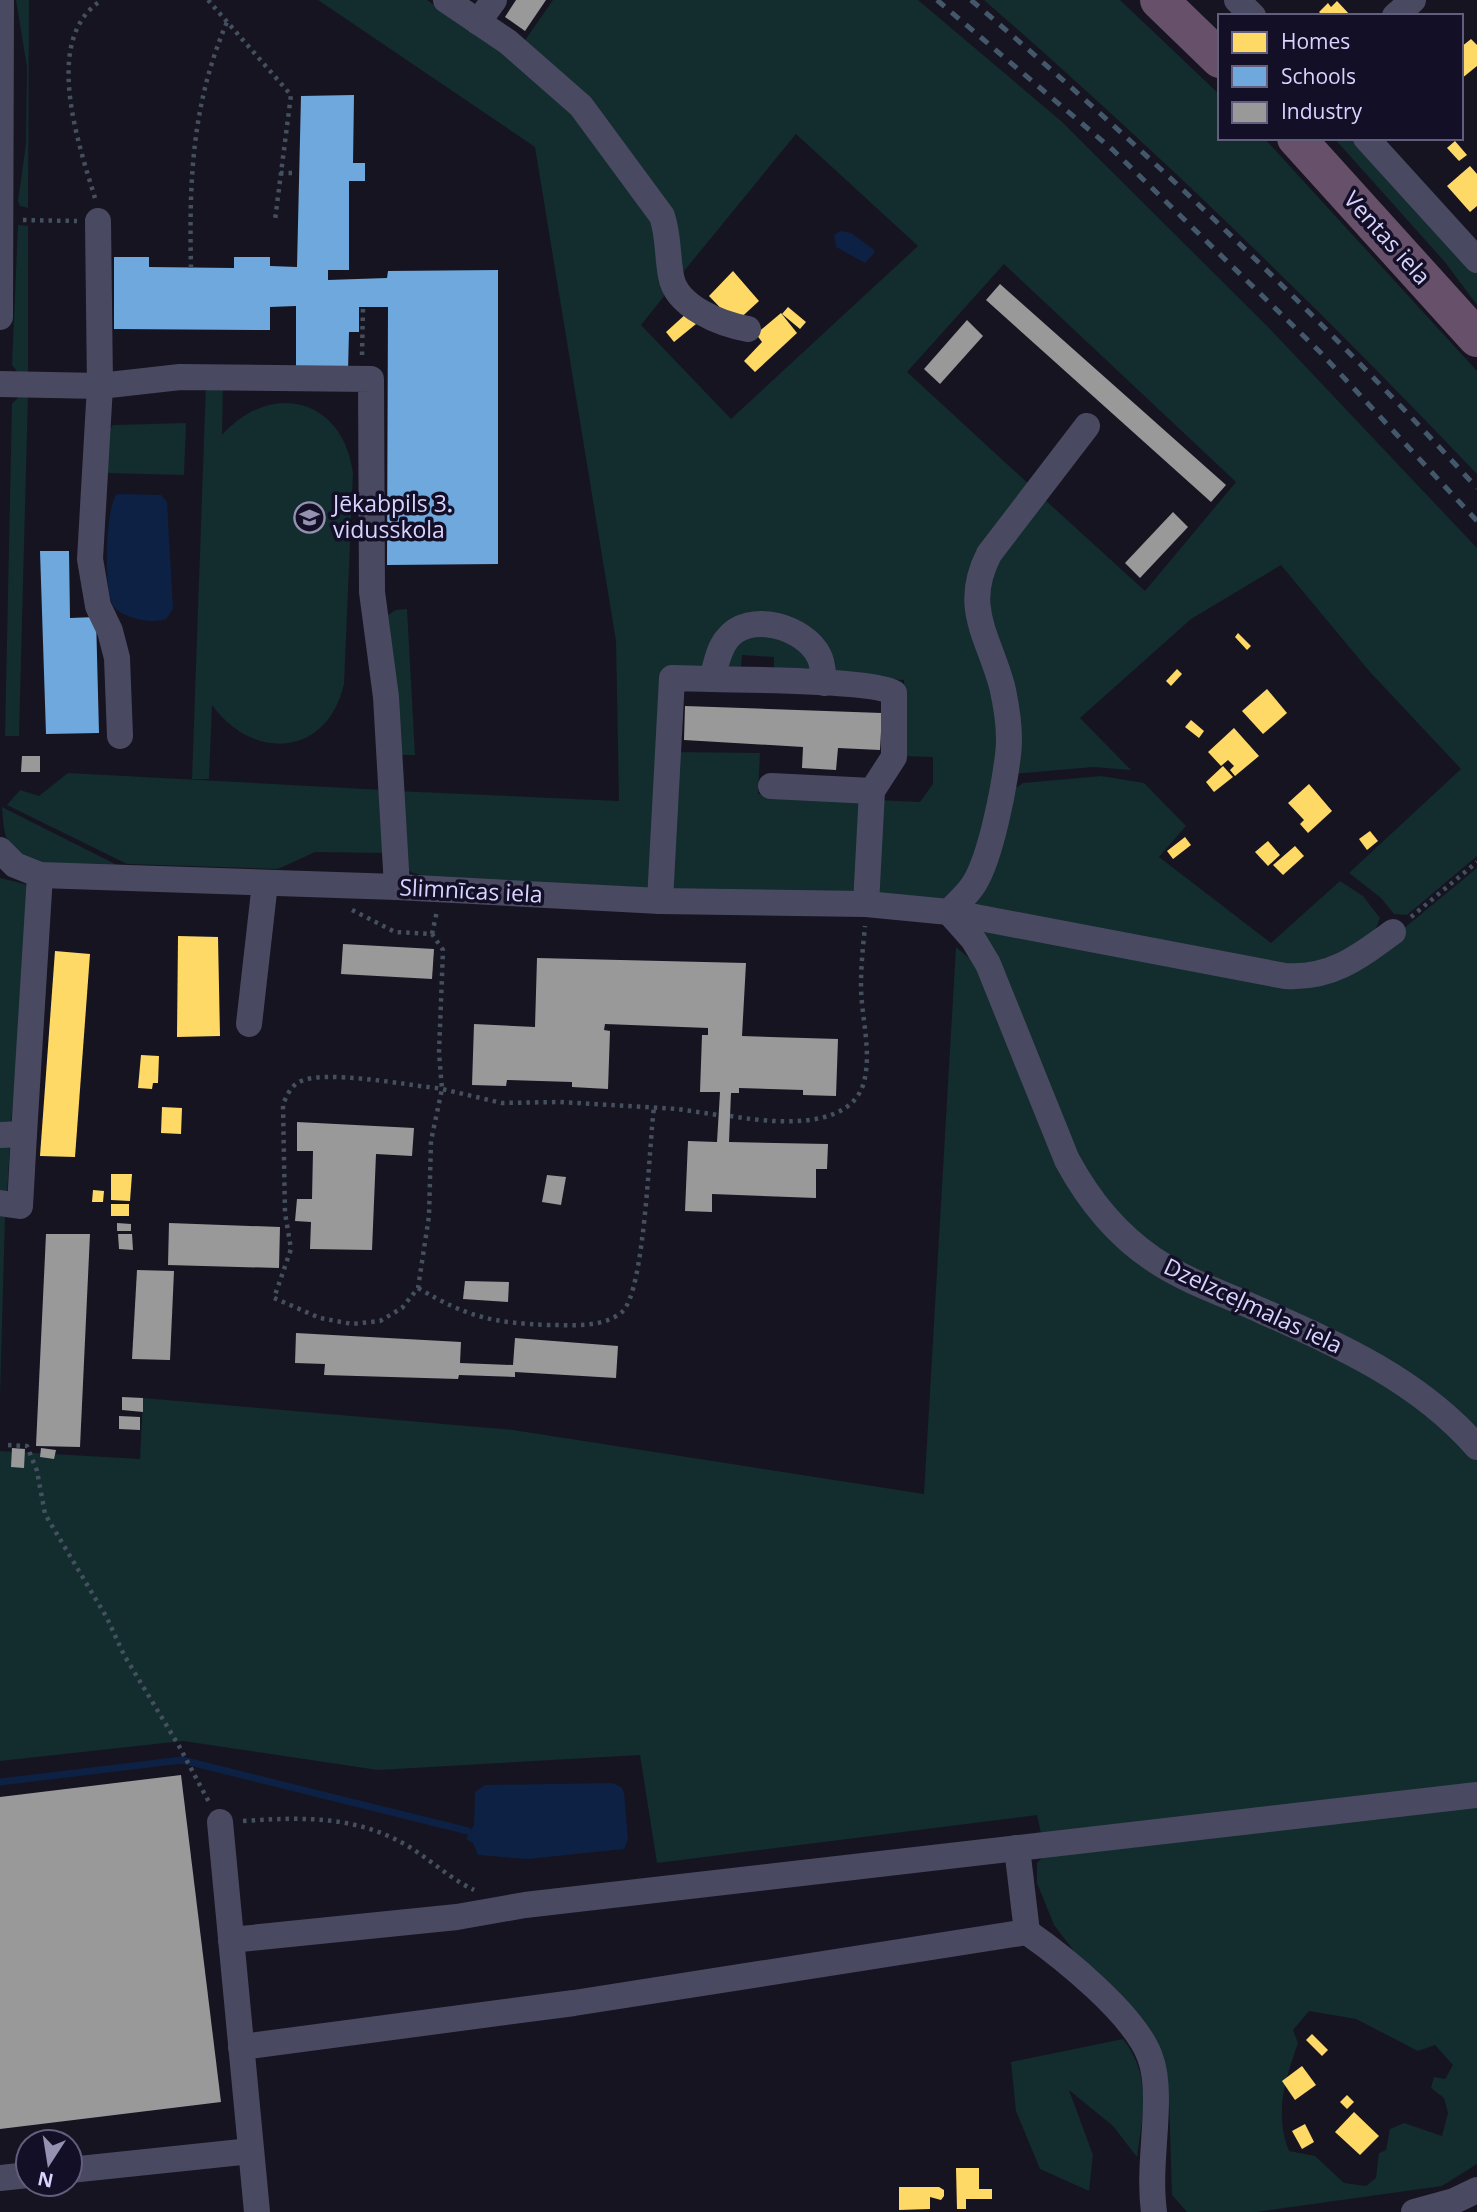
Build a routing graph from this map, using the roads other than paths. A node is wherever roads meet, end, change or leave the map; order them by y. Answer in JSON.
{"nodes":[{"id":1,"x":1,"y":0,"type":"edge"},
{"id":2,"x":446,"y":0,"type":"edge"},
{"id":3,"x":494,"y":0,"type":"edge"},
{"id":4,"x":1159,"y":0,"type":"edge"},
{"id":5,"x":1237,"y":0,"type":"edge"},
{"id":6,"x":1413,"y":0,"type":"edge"},
{"id":7,"x":1251,"y":14,"type":"edge"},
{"id":8,"x":1397,"y":14,"type":"edge"},
{"id":9,"x":478,"y":22,"type":"junction"},
{"id":10,"x":1218,"y":57,"type":"edge"},
{"id":11,"x":1,"y":100,"type":"edge"},
{"id":12,"x":1298,"y":140,"type":"edge"},
{"id":13,"x":1368,"y":140,"type":"edge"},
{"id":14,"x":0,"y":196,"type":"edge"},
{"id":15,"x":98,"y":221,"type":"road end"},
{"id":16,"x":1477,"y":260,"type":"edge"},
{"id":17,"x":0,"y":317,"type":"edge"},
{"id":18,"x":748,"y":329,"type":"dead end"},
{"id":19,"x":1477,"y":338,"type":"edge"},
{"id":20,"x":0,"y":384,"type":"edge"},
{"id":21,"x":100,"y":386,"type":"junction"},
{"id":22,"x":1087,"y":426,"type":"dead end"},
{"id":23,"x":712,"y":679,"type":"junction"},
{"id":24,"x":824,"y":683,"type":"junction"},
{"id":25,"x":120,"y":736,"type":"dead end"},
{"id":26,"x":771,"y":786,"type":"dead end"},
{"id":27,"x":872,"y":791,"type":"junction"},
{"id":28,"x":0,"y":850,"type":"edge"},
{"id":29,"x":40,"y":875,"type":"junction"},
{"id":30,"x":265,"y":883,"type":"junction"},
{"id":31,"x":397,"y":887,"type":"junction"},
{"id":32,"x":660,"y":901,"type":"junction"},
{"id":33,"x":866,"y":904,"type":"junction"},
{"id":34,"x":949,"y":912,"type":"junction"},
{"id":35,"x":1393,"y":932,"type":"road end"},
{"id":36,"x":249,"y":1024,"type":"dead end"},
{"id":37,"x":12,"y":1134,"type":"edge"},
{"id":38,"x":0,"y":1203,"type":"edge"},
{"id":39,"x":1477,"y":1447,"type":"edge"},
{"id":40,"x":1477,"y":1795,"type":"edge"},
{"id":41,"x":220,"y":1822,"type":"road end"},
{"id":42,"x":1017,"y":1848,"type":"junction"},
{"id":43,"x":1027,"y":1932,"type":"junction"},
{"id":44,"x":231,"y":1940,"type":"junction"},
{"id":45,"x":241,"y":2047,"type":"junction"},
{"id":46,"x":251,"y":2151,"type":"junction"},
{"id":47,"x":84,"y":2169,"type":"edge"},
{"id":48,"x":1477,"y":2190,"type":"edge"},
{"id":49,"x":257,"y":2212,"type":"edge"},
{"id":50,"x":1154,"y":2212,"type":"edge"},
{"id":51,"x":1414,"y":2212,"type":"edge"}],
"edges":[{"from":1,"to":11,"type":"street"},
{"from":2,"to":9,"type":"street"},
{"from":3,"to":9,"type":"street"},
{"from":4,"to":10,"type":"highway"},
{"from":5,"to":7,"type":"street"},
{"from":6,"to":8,"type":"street"},
{"from":9,"to":18,"type":"street"},
{"from":11,"to":14,"type":"street"},
{"from":12,"to":19,"type":"highway","name":"Ventas iela"},
{"from":13,"to":16,"type":"street"},
{"from":14,"to":17,"type":"street"},
{"from":15,"to":21,"type":"street"},
{"from":20,"to":21,"type":"street"},
{"from":21,"to":25,"type":"street"},
{"from":21,"to":31,"type":"street"},
{"from":22,"to":34,"type":"street"},
{"from":23,"to":24,"type":"street"},
{"from":23,"to":24,"type":"street"},
{"from":23,"to":32,"type":"street"},
{"from":24,"to":27,"type":"street"},
{"from":26,"to":27,"type":"street"},
{"from":27,"to":33,"type":"street"},
{"from":28,"to":29,"type":"street","name":"Slimnīcas iela"},
{"from":29,"to":30,"type":"street","name":"Slimnīcas iela"},
{"from":29,"to":37,"type":"street"},
{"from":30,"to":31,"type":"street","name":"Slimnīcas iela"},
{"from":30,"to":36,"type":"street"},
{"from":31,"to":32,"type":"street","name":"Slimnīcas iela"},
{"from":32,"to":33,"type":"street","name":"Slimnīcas iela"},
{"from":33,"to":34,"type":"street","name":"Slimnīcas iela"},
{"from":34,"to":35,"type":"street","name":"Slimnīcas iela"},
{"from":34,"to":39,"type":"street","name":"Dzelzceļmalas iela"},
{"from":37,"to":38,"type":"street"},
{"from":40,"to":42,"type":"street"},
{"from":41,"to":44,"type":"street"},
{"from":42,"to":43,"type":"street"},
{"from":42,"to":44,"type":"street"},
{"from":43,"to":45,"type":"street"},
{"from":43,"to":50,"type":"street"},
{"from":44,"to":45,"type":"street"},
{"from":45,"to":46,"type":"street"},
{"from":46,"to":47,"type":"street"},
{"from":46,"to":49,"type":"street"},
{"from":48,"to":51,"type":"street"}]}
